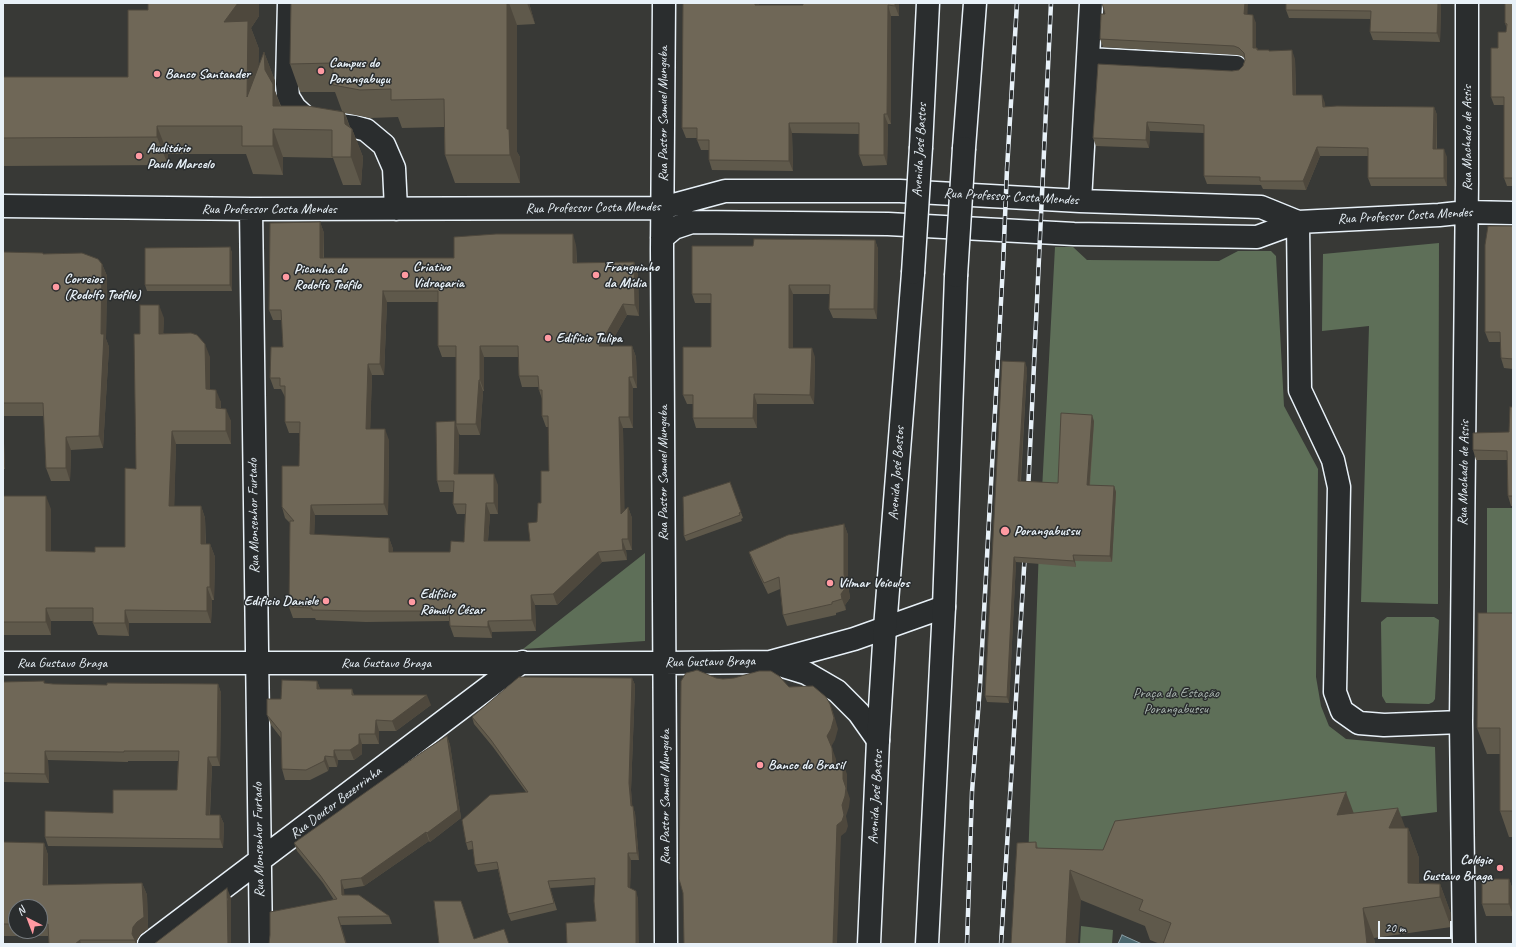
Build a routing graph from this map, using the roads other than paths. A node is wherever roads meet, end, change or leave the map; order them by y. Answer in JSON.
{"nodes":[{"id":1,"x":290,"y":3,"type":"edge"},
{"id":2,"x":664,"y":3,"type":"edge"},
{"id":3,"x":928,"y":3,"type":"edge"},
{"id":4,"x":975,"y":3,"type":"edge"},
{"id":5,"x":1092,"y":3,"type":"edge"},
{"id":6,"x":1467,"y":3,"type":"edge"},
{"id":7,"x":1088,"y":59,"type":"junction"},
{"id":8,"x":1236,"y":67,"type":"dead end"},
{"id":9,"x":1080,"y":201,"type":"junction"},
{"id":10,"x":3,"y":206,"type":"edge"},
{"id":11,"x":662,"y":208,"type":"junction"},
{"id":12,"x":251,"y":209,"type":"junction"},
{"id":13,"x":396,"y":209,"type":"junction"},
{"id":14,"x":1467,"y":212,"type":"junction"},
{"id":15,"x":1513,"y":213,"type":"edge"},
{"id":16,"x":1298,"y":222,"type":"junction"},
{"id":17,"x":662,"y":238,"type":"junction"},
{"id":18,"x":944,"y":607,"type":"junction"},
{"id":19,"x":885,"y":628,"type":"junction"},
{"id":20,"x":522,"y":662,"type":"junction"},
{"id":21,"x":770,"y":662,"type":"junction"},
{"id":22,"x":3,"y":663,"type":"edge"},
{"id":23,"x":256,"y":663,"type":"junction"},
{"id":24,"x":664,"y":663,"type":"junction"},
{"id":25,"x":1461,"y":722,"type":"junction"},
{"id":26,"x":878,"y":740,"type":"junction"},
{"id":27,"x":260,"y":860,"type":"junction"},
{"id":28,"x":149,"y":944,"type":"edge"},
{"id":29,"x":260,"y":944,"type":"edge"},
{"id":30,"x":666,"y":944,"type":"edge"},
{"id":31,"x":868,"y":944,"type":"edge"},
{"id":32,"x":927,"y":944,"type":"edge"},
{"id":33,"x":1464,"y":944,"type":"edge"}],
"edges":[{"from":1,"to":13,"type":"street"},
{"from":2,"to":11,"type":"street","name":"Rua Pastor Samuel Munguba"},
{"from":3,"to":19,"type":"street","name":"Avenida José Bastos","bridge":true},
{"from":4,"to":18,"type":"street","bridge":true},
{"from":5,"to":7,"type":"street"},
{"from":6,"to":14,"type":"street","name":"Rua Machado de Assis"},
{"from":7,"to":8,"type":"street"},
{"from":7,"to":9,"type":"street"},
{"from":9,"to":11,"type":"street","name":"Rua Professor Costa Mendes"},
{"from":9,"to":16,"type":"street","name":"Rua Professor Costa Mendes"},
{"from":10,"to":12,"type":"street","name":"Rua Professor Costa Mendes"},
{"from":11,"to":13,"type":"street","name":"Rua Professor Costa Mendes"},
{"from":11,"to":17,"type":"street","name":"Rua Pastor Samuel Munguba"},
{"from":12,"to":13,"type":"street","name":"Rua Professor Costa Mendes"},
{"from":12,"to":23,"type":"street","name":"Rua Monsenhor Furtado"},
{"from":14,"to":15,"type":"street","name":"Rua Professor Costa Mendes"},
{"from":14,"to":16,"type":"street","name":"Rua Professor Costa Mendes"},
{"from":14,"to":25,"type":"street","name":"Rua Machado de Assis"},
{"from":16,"to":17,"type":"street","name":"Rua Professor Costa Mendes"},
{"from":16,"to":25,"type":"street"},
{"from":17,"to":24,"type":"street","name":"Rua Pastor Samuel Munguba"},
{"from":18,"to":19,"type":"street","name":"Rua Gustavo Braga"},
{"from":18,"to":32,"type":"street"},
{"from":19,"to":21,"type":"street","name":"Rua Gustavo Braga"},
{"from":19,"to":26,"type":"street","name":"Avenida José Bastos"},
{"from":20,"to":23,"type":"street","name":"Rua Gustavo Braga"},
{"from":20,"to":24,"type":"street","name":"Rua Gustavo Braga"},
{"from":20,"to":27,"type":"street","name":"Rua Doutor Bezerrinha"},
{"from":21,"to":24,"type":"street","name":"Rua Gustavo Braga"},
{"from":21,"to":26,"type":"street","name":"Rua Gustavo Braga"},
{"from":22,"to":23,"type":"street","name":"Rua Gustavo Braga"},
{"from":23,"to":27,"type":"street","name":"Rua Monsenhor Furtado"},
{"from":24,"to":30,"type":"street","name":"Rua Pastor Samuel Munguba"},
{"from":25,"to":33,"type":"street","name":"Rua Machado de Assis"},
{"from":26,"to":31,"type":"street","name":"Avenida José Bastos"},
{"from":27,"to":28,"type":"street","name":"Rua Doutor Bezerrinha"},
{"from":27,"to":29,"type":"street","name":"Rua Monsenhor Furtado"}]}
